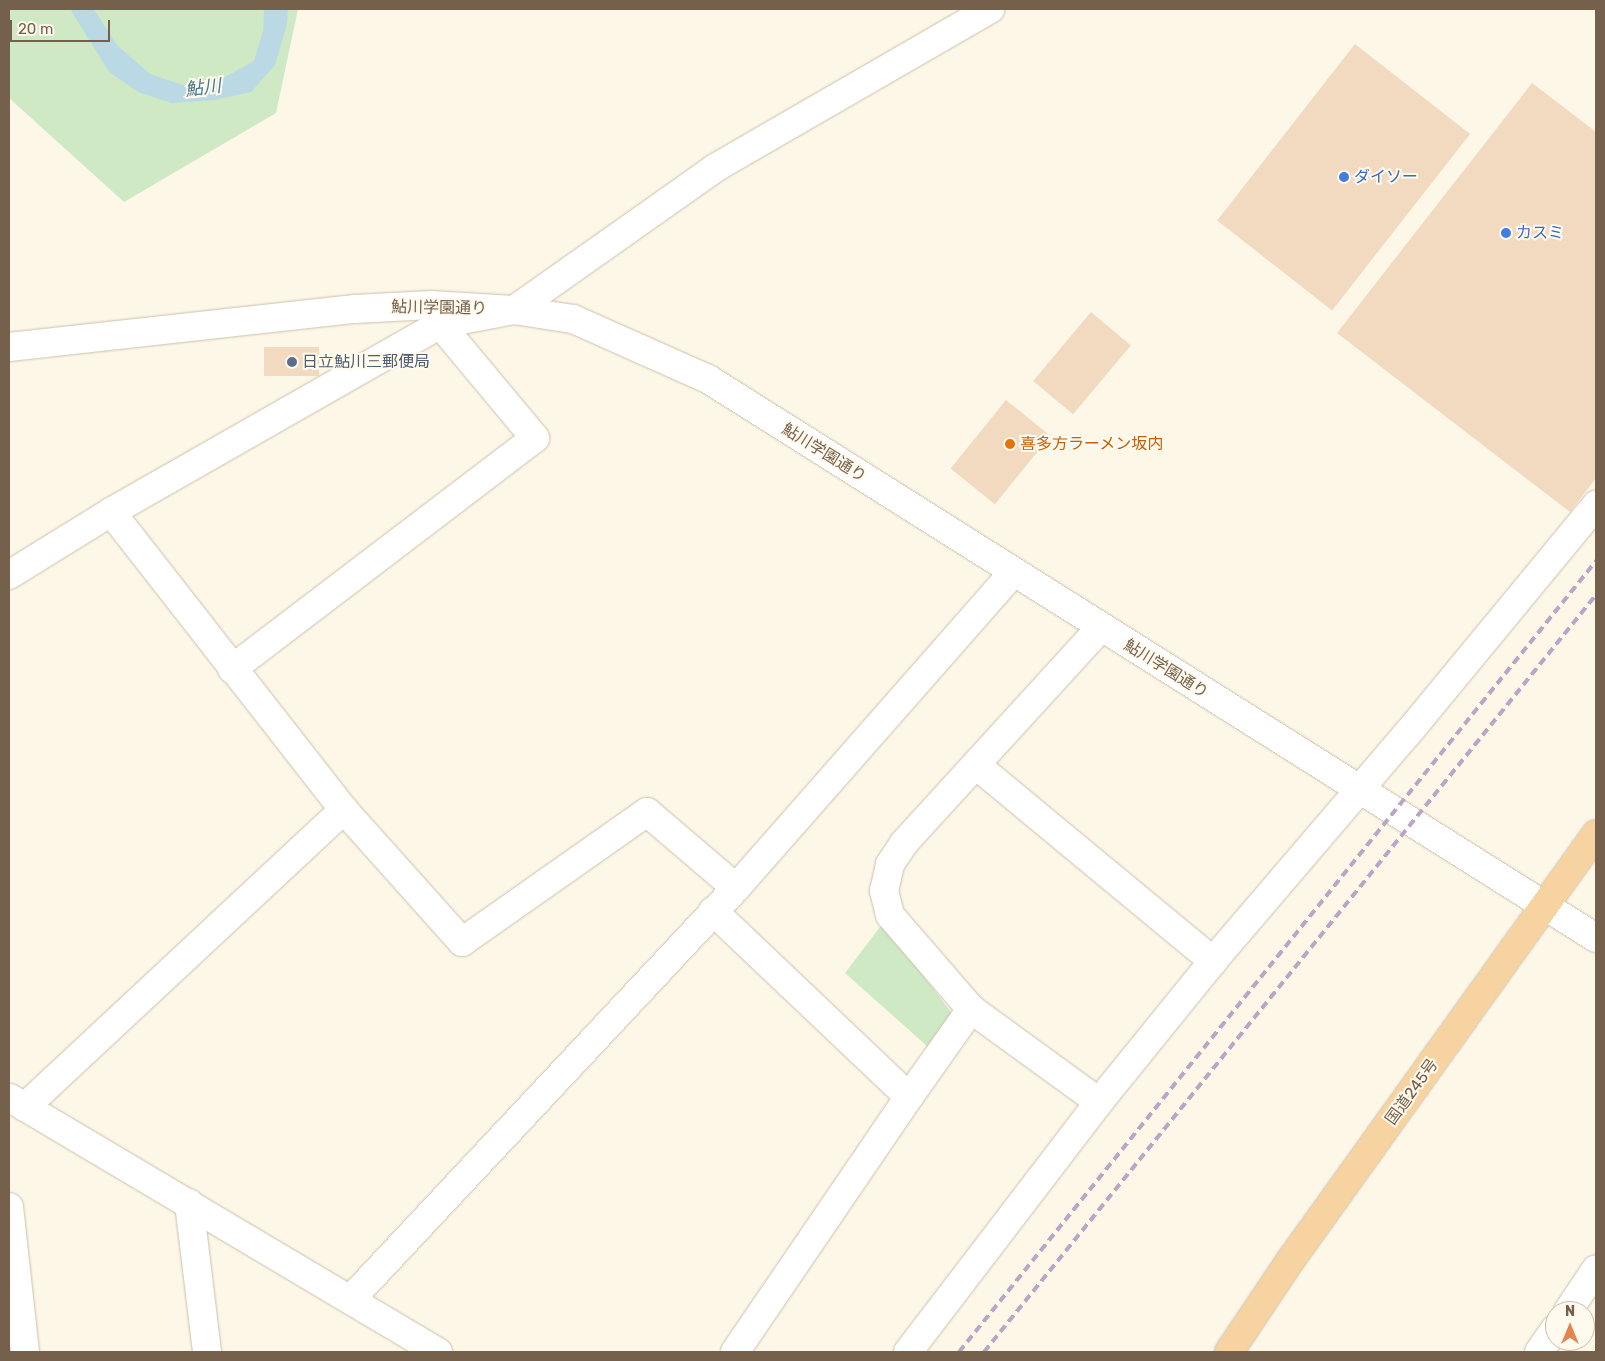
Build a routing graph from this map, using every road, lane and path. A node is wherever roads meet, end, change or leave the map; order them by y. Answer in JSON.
{"nodes":[{"id":1,"x":990,"y":9,"type":"edge"},
{"id":2,"x":514,"y":310,"type":"junction"},
{"id":3,"x":440,"y":324,"type":"junction"},
{"id":4,"x":9,"y":347,"type":"edge"},
{"id":5,"x":1596,"y":505,"type":"edge"},
{"id":6,"x":110,"y":512,"type":"junction"},
{"id":7,"x":1013,"y":573,"type":"junction"},
{"id":8,"x":9,"y":575,"type":"edge"},
{"id":9,"x":1100,"y":628,"type":"junction"},
{"id":10,"x":232,"y":669,"type":"junction"},
{"id":11,"x":976,"y":765,"type":"junction"},
{"id":12,"x":1361,"y":789,"type":"junction"},
{"id":13,"x":344,"y":810,"type":"junction"},
{"id":14,"x":1596,"y":834,"type":"edge"},
{"id":15,"x":736,"y":888,"type":"junction"},
{"id":16,"x":1546,"y":906,"type":"junction"},
{"id":17,"x":713,"y":912,"type":"junction"},
{"id":18,"x":1596,"y":938,"type":"edge"},
{"id":19,"x":1213,"y":961,"type":"junction"},
{"id":20,"x":971,"y":1009,"type":"junction"},
{"id":21,"x":909,"y":1097,"type":"junction"},
{"id":22,"x":17,"y":1102,"type":"edge"},
{"id":23,"x":1099,"y":1102,"type":"junction"},
{"id":24,"x":189,"y":1203,"type":"junction"},
{"id":25,"x":9,"y":1207,"type":"edge"},
{"id":26,"x":1596,"y":1272,"type":"edge"},
{"id":27,"x":351,"y":1299,"type":"junction"},
{"id":28,"x":1575,"y":1301,"type":"edge"},
{"id":29,"x":25,"y":1352,"type":"edge"},
{"id":30,"x":207,"y":1352,"type":"edge"},
{"id":31,"x":438,"y":1352,"type":"edge"},
{"id":32,"x":735,"y":1352,"type":"edge"},
{"id":33,"x":908,"y":1352,"type":"edge"},
{"id":34,"x":1229,"y":1352,"type":"edge"}],
"edges":[{"from":1,"to":2,"type":"street"},
{"from":2,"to":3,"type":"street"},
{"from":2,"to":4,"type":"street","name":"鮎川学園通り"},
{"from":2,"to":7,"type":"street","name":"鮎川学園通り"},
{"from":3,"to":6,"type":"street"},
{"from":3,"to":10,"type":"street"},
{"from":5,"to":12,"type":"street"},
{"from":6,"to":8,"type":"street"},
{"from":6,"to":10,"type":"street"},
{"from":7,"to":9,"type":"street","name":"鮎川学園通り"},
{"from":7,"to":15,"type":"street"},
{"from":9,"to":11,"type":"street"},
{"from":9,"to":12,"type":"street","name":"鮎川学園通り"},
{"from":10,"to":13,"type":"street"},
{"from":11,"to":19,"type":"street"},
{"from":11,"to":20,"type":"street"},
{"from":12,"to":16,"type":"street","name":"鮎川学園通り"},
{"from":12,"to":19,"type":"street"},
{"from":13,"to":15,"type":"street"},
{"from":13,"to":22,"type":"street"},
{"from":14,"to":16,"type":"highway","name":"国道245号"},
{"from":15,"to":17,"type":"street"},
{"from":16,"to":18,"type":"street","name":"鮎川学園通り"},
{"from":16,"to":34,"type":"highway","name":"国道245号"},
{"from":17,"to":21,"type":"street"},
{"from":17,"to":27,"type":"street"},
{"from":19,"to":23,"type":"street"},
{"from":20,"to":21,"type":"street"},
{"from":20,"to":23,"type":"street"},
{"from":21,"to":32,"type":"street"},
{"from":22,"to":24,"type":"street"},
{"from":23,"to":33,"type":"street"},
{"from":24,"to":27,"type":"street"},
{"from":24,"to":30,"type":"street"},
{"from":25,"to":29,"type":"street"},
{"from":26,"to":28,"type":"street"},
{"from":27,"to":31,"type":"street"}]}
